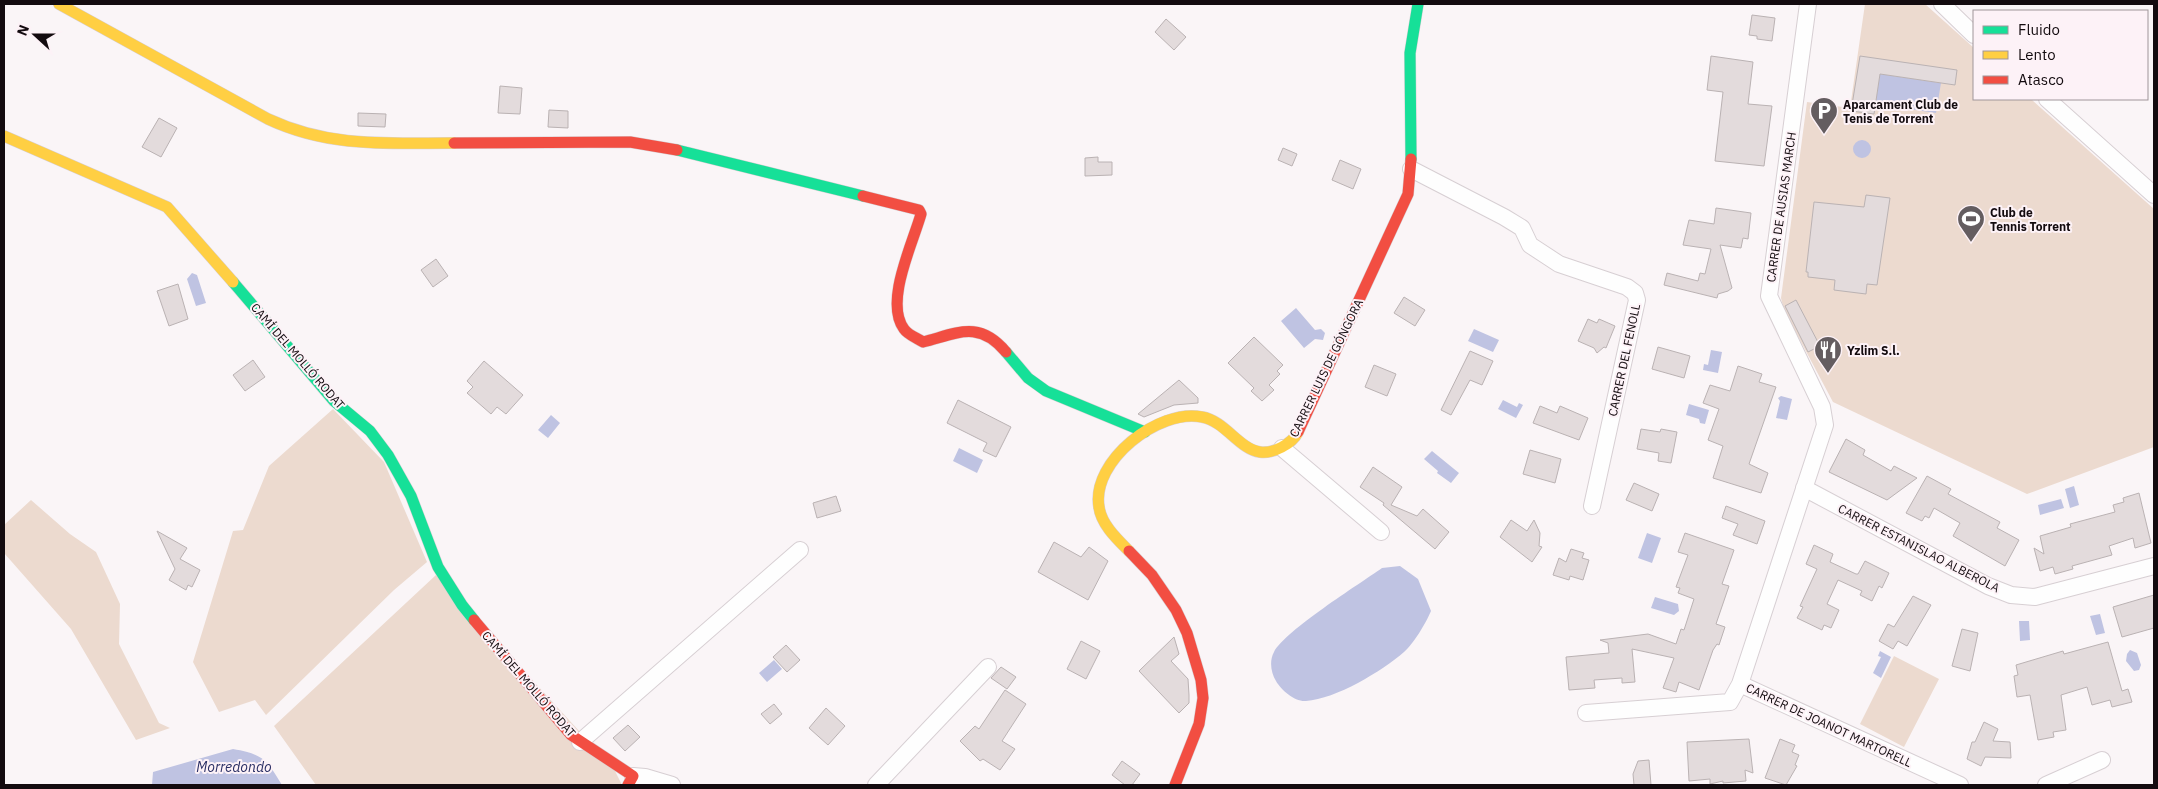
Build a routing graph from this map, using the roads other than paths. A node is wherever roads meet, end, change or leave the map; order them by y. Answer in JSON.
{"nodes":[{"id":1,"x":59,"y":4,"type":"edge"},
{"id":2,"x":1418,"y":4,"type":"edge"},
{"id":3,"x":1808,"y":4,"type":"edge"},
{"id":4,"x":1942,"y":4,"type":"edge"},
{"id":5,"x":1973,"y":34,"type":"edge"},
{"id":6,"x":2048,"y":100,"type":"edge"},
{"id":7,"x":4,"y":136,"type":"edge"},
{"id":8,"x":1411,"y":169,"type":"junction"},
{"id":9,"x":2154,"y":195,"type":"edge"},
{"id":10,"x":1145,"y":432,"type":"junction"},
{"id":11,"x":1282,"y":448,"type":"junction"},
{"id":12,"x":1804,"y":488,"type":"junction"},
{"id":13,"x":1592,"y":506,"type":"dead end"},
{"id":14,"x":1381,"y":532,"type":"dead end"},
{"id":15,"x":800,"y":550,"type":"dead end"},
{"id":16,"x":2154,"y":566,"type":"edge"},
{"id":17,"x":988,"y":667,"type":"dead end"},
{"id":18,"x":1740,"y":684,"type":"junction"},
{"id":19,"x":1586,"y":714,"type":"dead end"},
{"id":20,"x":580,"y":742,"type":"junction"},
{"id":21,"x":2102,"y":760,"type":"dead end"},
{"id":22,"x":631,"y":781,"type":"edge"},
{"id":23,"x":672,"y":785,"type":"edge"},
{"id":24,"x":876,"y":785,"type":"edge"},
{"id":25,"x":1175,"y":785,"type":"edge"},
{"id":26,"x":1960,"y":785,"type":"edge"},
{"id":27,"x":2046,"y":785,"type":"edge"}],
"edges":[{"from":1,"to":10,"type":"street"},
{"from":2,"to":8,"type":"street","name":"CARRER LUIS DE GÓNGORA"},
{"from":3,"to":12,"type":"street","name":"CARRER DE AUSIAS MARCH"},
{"from":4,"to":5,"type":"street"},
{"from":6,"to":9,"type":"street"},
{"from":7,"to":20,"type":"street","name":"CAMÍ DEL MOLLÓ RODAT"},
{"from":8,"to":11,"type":"street","name":"CARRER LUIS DE GÓNGORA"},
{"from":8,"to":13,"type":"street","name":"CARRER DEL FENOLL"},
{"from":10,"to":11,"type":"street","name":"CARRER LUIS DE GÓNGORA"},
{"from":10,"to":25,"type":"street","name":"CARRER LUIS DE GÓNGORA"},
{"from":11,"to":14,"type":"street"},
{"from":12,"to":16,"type":"street","name":"CARRER ESTANISLAO ALBEROLA"},
{"from":12,"to":18,"type":"street","name":"CARRER DE AUSIAS MARCH"},
{"from":15,"to":20,"type":"street"},
{"from":17,"to":24,"type":"street"},
{"from":18,"to":19,"type":"street","name":"CARRER DE JOANOT MARTORELL"},
{"from":18,"to":26,"type":"street","name":"CARRER DE JOANOT MARTORELL"},
{"from":20,"to":22,"type":"street","name":"CAMÍ DEL MOLLÓ RODAT"},
{"from":21,"to":27,"type":"street"},
{"from":22,"to":23,"type":"street"}]}
